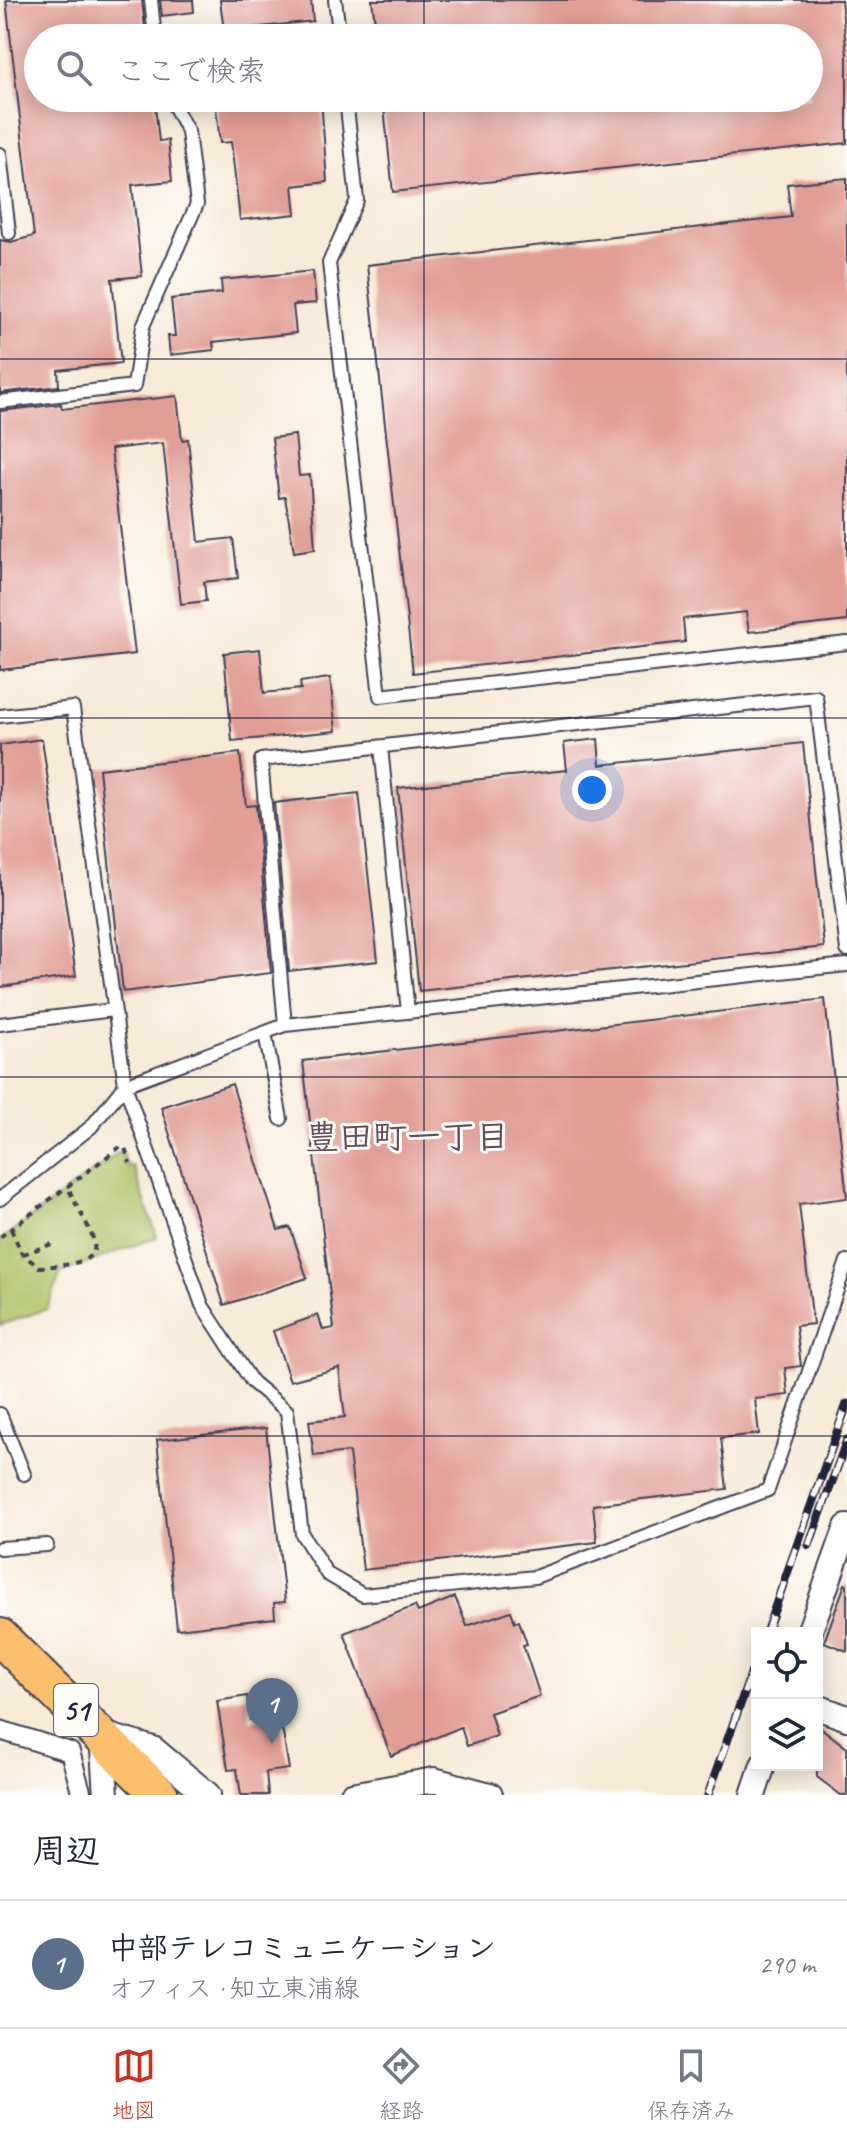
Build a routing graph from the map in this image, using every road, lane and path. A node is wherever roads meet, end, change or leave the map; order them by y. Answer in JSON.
{"nodes":[{"id":1,"x":151,"y":0,"type":"edge"},
{"id":2,"x":335,"y":0,"type":"edge"},
{"id":3,"x":154,"y":24,"type":"edge"},
{"id":4,"x":338,"y":24,"type":"edge"},
{"id":5,"x":177,"y":112,"type":"edge"},
{"id":6,"x":348,"y":112,"type":"edge"},
{"id":7,"x":0,"y":154,"type":"edge"},
{"id":8,"x":9,"y":233,"type":"dead end"},
{"id":9,"x":0,"y":402,"type":"edge"},
{"id":10,"x":847,"y":643,"type":"edge"},
{"id":11,"x":0,"y":716,"type":"edge"},
{"id":12,"x":381,"y":747,"type":"junction"},
{"id":13,"x":847,"y":950,"type":"edge"},
{"id":14,"x":847,"y":965,"type":"edge"},
{"id":15,"x":113,"y":1010,"type":"junction"},
{"id":16,"x":408,"y":1012,"type":"junction"},
{"id":17,"x":0,"y":1024,"type":"edge"},
{"id":18,"x":285,"y":1025,"type":"junction"},
{"id":19,"x":265,"y":1033,"type":"junction"},
{"id":20,"x":125,"y":1085,"type":"junction"},
{"id":21,"x":281,"y":1119,"type":"dead end"},
{"id":22,"x":130,"y":1163,"type":"dead end"},
{"id":23,"x":68,"y":1187,"type":"junction"},
{"id":24,"x":0,"y":1199,"type":"edge"},
{"id":25,"x":11,"y":1229,"type":"junction"},
{"id":26,"x":0,"y":1237,"type":"edge"},
{"id":27,"x":55,"y":1243,"type":"dead end"},
{"id":28,"x":22,"y":1254,"type":"junction"},
{"id":29,"x":847,"y":1261,"type":"edge"},
{"id":30,"x":0,"y":1414,"type":"edge"},
{"id":31,"x":24,"y":1474,"type":"dead end"},
{"id":32,"x":845,"y":1539,"type":"edge"},
{"id":33,"x":47,"y":1545,"type":"dead end"},
{"id":34,"x":0,"y":1548,"type":"edge"},
{"id":35,"x":811,"y":1627,"type":"edge"},
{"id":36,"x":0,"y":1637,"type":"edge"},
{"id":37,"x":823,"y":1709,"type":"edge"},
{"id":38,"x":847,"y":1718,"type":"edge"},
{"id":39,"x":0,"y":1730,"type":"edge"},
{"id":40,"x":102,"y":1734,"type":"junction"},
{"id":41,"x":761,"y":1771,"type":"edge"},
{"id":42,"x":155,"y":1790,"type":"edge"},
{"id":43,"x":108,"y":1791,"type":"edge"},
{"id":44,"x":82,"y":1795,"type":"edge"},
{"id":45,"x":208,"y":1795,"type":"edge"},
{"id":46,"x":352,"y":1795,"type":"edge"},
{"id":47,"x":490,"y":1795,"type":"edge"},
{"id":48,"x":753,"y":1795,"type":"edge"}],
"edges":[{"from":1,"to":3,"type":"lane"},
{"from":2,"to":4,"type":"lane"},
{"from":5,"to":9,"type":"lane"},
{"from":6,"to":10,"type":"lane"},
{"from":7,"to":8,"type":"lane"},
{"from":11,"to":15,"type":"lane"},
{"from":12,"to":13,"type":"lane"},
{"from":12,"to":16,"type":"lane"},
{"from":12,"to":18,"type":"lane"},
{"from":14,"to":16,"type":"lane"},
{"from":15,"to":17,"type":"lane"},
{"from":15,"to":20,"type":"lane"},
{"from":16,"to":18,"type":"lane"},
{"from":18,"to":19,"type":"lane"},
{"from":19,"to":20,"type":"lane"},
{"from":19,"to":21,"type":"lane"},
{"from":20,"to":24,"type":"lane"},
{"from":20,"to":29,"type":"lane"},
{"from":22,"to":23,"type":"path"},
{"from":23,"to":25,"type":"path"},
{"from":23,"to":28,"type":"path"},
{"from":25,"to":26,"type":"path"},
{"from":25,"to":28,"type":"path"},
{"from":27,"to":28,"type":"path"},
{"from":30,"to":31,"type":"lane"},
{"from":32,"to":35,"type":"street"},
{"from":33,"to":34,"type":"lane"},
{"from":36,"to":40,"type":"main road","number":"51"},
{"from":37,"to":38,"type":"street"},
{"from":39,"to":44,"type":"street"},
{"from":40,"to":42,"type":"main road","number":"51"},
{"from":40,"to":43,"type":"street"},
{"from":40,"to":45,"type":"street"},
{"from":41,"to":48,"type":"street"},
{"from":46,"to":47,"type":"street"}]}
